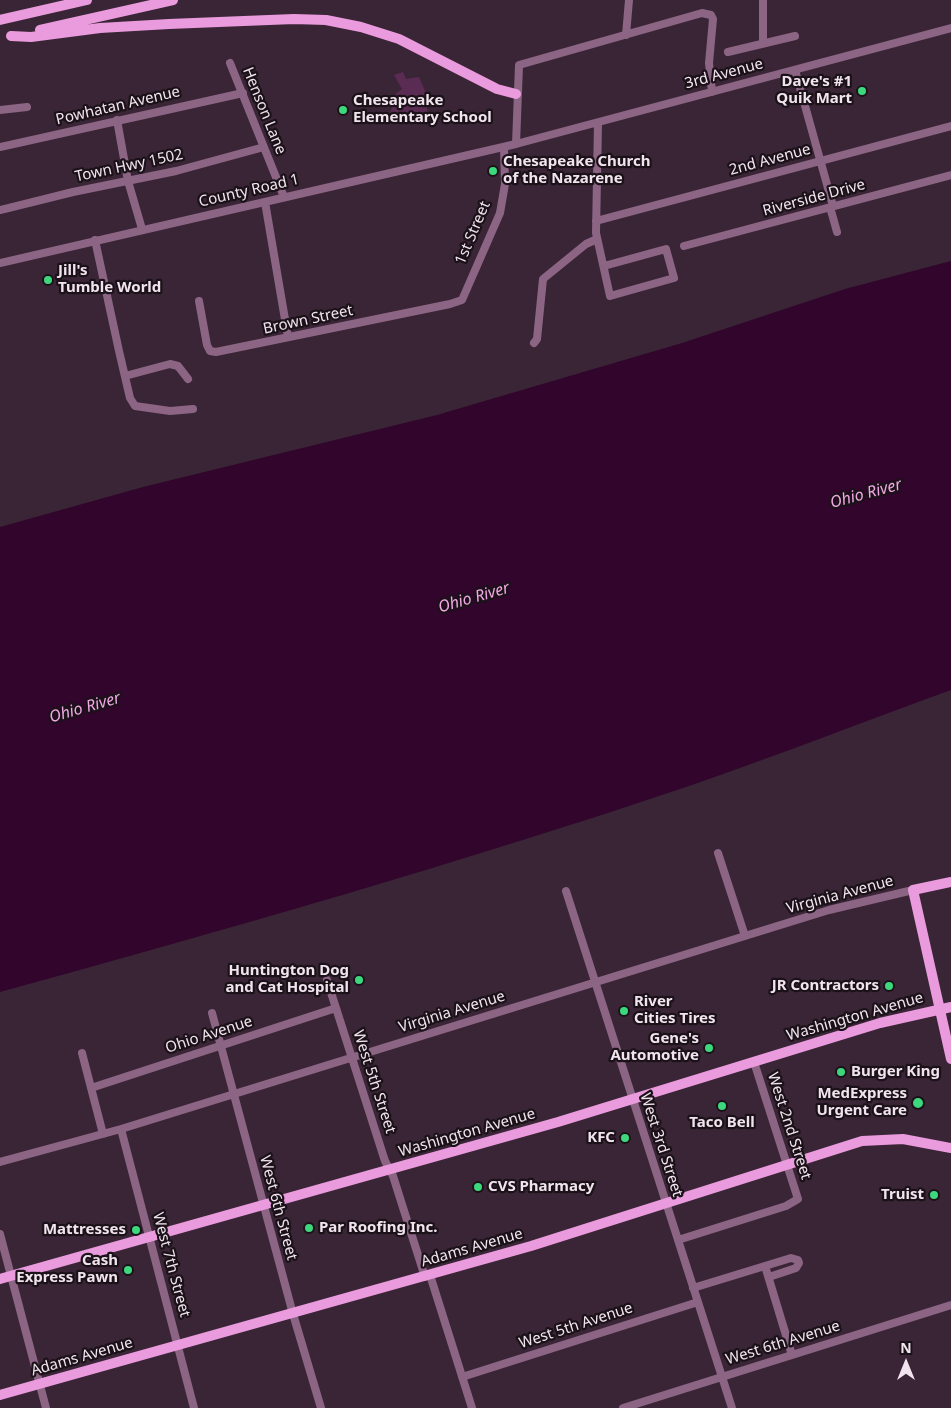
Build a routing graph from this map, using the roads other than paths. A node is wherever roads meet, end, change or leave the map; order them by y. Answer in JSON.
{"nodes":[{"id":1,"x":87,"y":0,"type":"edge"},
{"id":2,"x":173,"y":0,"type":"edge"},
{"id":3,"x":629,"y":0,"type":"edge"},
{"id":4,"x":763,"y":0,"type":"edge"},
{"id":5,"x":0,"y":20,"type":"edge"},
{"id":6,"x":951,"y":28,"type":"edge"},
{"id":7,"x":626,"y":35,"type":"junction"},
{"id":8,"x":11,"y":36,"type":"junction"},
{"id":9,"x":795,"y":36,"type":"dead end"},
{"id":10,"x":0,"y":39,"type":"edge"},
{"id":11,"x":763,"y":43,"type":"junction"},
{"id":12,"x":728,"y":52,"type":"dead end"},
{"id":13,"x":230,"y":63,"type":"dead end"},
{"id":14,"x":795,"y":70,"type":"junction"},
{"id":15,"x":712,"y":92,"type":"junction"},
{"id":16,"x":242,"y":93,"type":"junction"},
{"id":17,"x":516,"y":94,"type":"junction"},
{"id":18,"x":27,"y":107,"type":"dead end"},
{"id":19,"x":0,"y":110,"type":"edge"},
{"id":20,"x":117,"y":120,"type":"junction"},
{"id":21,"x":598,"y":123,"type":"junction"},
{"id":22,"x":951,"y":126,"type":"edge"},
{"id":23,"x":516,"y":144,"type":"junction"},
{"id":24,"x":0,"y":147,"type":"edge"},
{"id":25,"x":264,"y":147,"type":"junction"},
{"id":26,"x":504,"y":147,"type":"junction"},
{"id":27,"x":820,"y":161,"type":"junction"},
{"id":28,"x":951,"y":175,"type":"edge"},
{"id":29,"x":128,"y":181,"type":"junction"},
{"id":30,"x":284,"y":197,"type":"junction"},
{"id":31,"x":265,"y":202,"type":"junction"},
{"id":32,"x":832,"y":207,"type":"junction"},
{"id":33,"x":0,"y":210,"type":"edge"},
{"id":34,"x":596,"y":221,"type":"junction"},
{"id":35,"x":142,"y":229,"type":"junction"},
{"id":36,"x":838,"y":232,"type":"dead end"},
{"id":37,"x":597,"y":239,"type":"junction"},
{"id":38,"x":95,"y":240,"type":"junction"},
{"id":39,"x":684,"y":246,"type":"dead end"},
{"id":40,"x":0,"y":264,"type":"edge"},
{"id":41,"x":604,"y":266,"type":"junction"},
{"id":42,"x":462,"y":300,"type":"joint"},
{"id":43,"x":199,"y":301,"type":"dead end"},
{"id":44,"x":288,"y":337,"type":"junction"},
{"id":45,"x":534,"y":343,"type":"dead end"},
{"id":46,"x":125,"y":376,"type":"junction"},
{"id":47,"x":188,"y":379,"type":"dead end"},
{"id":48,"x":193,"y":409,"type":"dead end"},
{"id":49,"x":718,"y":853,"type":"dead end"},
{"id":50,"x":951,"y":882,"type":"edge"},
{"id":51,"x":913,"y":890,"type":"junction"},
{"id":52,"x":566,"y":891,"type":"dead end"},
{"id":53,"x":745,"y":936,"type":"junction"},
{"id":54,"x":327,"y":980,"type":"dead end"},
{"id":55,"x":594,"y":983,"type":"junction"},
{"id":56,"x":951,"y":1007,"type":"edge"},
{"id":57,"x":336,"y":1008,"type":"junction"},
{"id":58,"x":940,"y":1010,"type":"junction"},
{"id":59,"x":212,"y":1013,"type":"dead end"},
{"id":60,"x":220,"y":1045,"type":"junction"},
{"id":61,"x":82,"y":1053,"type":"dead end"},
{"id":62,"x":352,"y":1057,"type":"junction"},
{"id":63,"x":951,"y":1059,"type":"edge"},
{"id":64,"x":754,"y":1062,"type":"junction"},
{"id":65,"x":91,"y":1088,"type":"junction"},
{"id":66,"x":233,"y":1094,"type":"junction"},
{"id":67,"x":632,"y":1100,"type":"junction"},
{"id":68,"x":121,"y":1129,"type":"junction"},
{"id":69,"x":103,"y":1134,"type":"junction"},
{"id":70,"x":951,"y":1148,"type":"edge"},
{"id":71,"x":0,"y":1162,"type":"edge"},
{"id":72,"x":787,"y":1165,"type":"junction"},
{"id":73,"x":389,"y":1170,"type":"junction"},
{"id":74,"x":666,"y":1203,"type":"junction"},
{"id":75,"x":263,"y":1205,"type":"junction"},
{"id":76,"x":0,"y":1234,"type":"edge"},
{"id":77,"x":150,"y":1237,"type":"junction"},
{"id":78,"x":678,"y":1240,"type":"junction"},
{"id":79,"x":765,"y":1266,"type":"junction"},
{"id":80,"x":11,"y":1276,"type":"junction"},
{"id":81,"x":428,"y":1276,"type":"junction"},
{"id":82,"x":768,"y":1277,"type":"junction"},
{"id":83,"x":0,"y":1279,"type":"edge"},
{"id":84,"x":693,"y":1288,"type":"junction"},
{"id":85,"x":698,"y":1302,"type":"junction"},
{"id":86,"x":951,"y":1305,"type":"edge"},
{"id":87,"x":292,"y":1314,"type":"junction"},
{"id":88,"x":178,"y":1345,"type":"junction"},
{"id":89,"x":792,"y":1355,"type":"junction"},
{"id":90,"x":462,"y":1377,"type":"junction"},
{"id":91,"x":722,"y":1377,"type":"junction"},
{"id":92,"x":40,"y":1384,"type":"junction"},
{"id":93,"x":0,"y":1395,"type":"edge"},
{"id":94,"x":46,"y":1408,"type":"edge"},
{"id":95,"x":194,"y":1408,"type":"edge"},
{"id":96,"x":321,"y":1408,"type":"edge"},
{"id":97,"x":472,"y":1408,"type":"edge"},
{"id":98,"x":623,"y":1408,"type":"edge"},
{"id":99,"x":732,"y":1408,"type":"edge"}],
"edges":[{"from":1,"to":5,"type":"main road"},
{"from":2,"to":8,"type":"main road"},
{"from":3,"to":7,"type":"street"},
{"from":4,"to":11,"type":"street"},
{"from":6,"to":14,"type":"street","name":"3rd Avenue"},
{"from":7,"to":15,"type":"street"},
{"from":7,"to":17,"type":"street"},
{"from":8,"to":10,"type":"main road"},
{"from":8,"to":17,"type":"main road"},
{"from":9,"to":11,"type":"street"},
{"from":11,"to":12,"type":"street"},
{"from":13,"to":16,"type":"street","name":"Henson Lane"},
{"from":14,"to":15,"type":"street","name":"3rd Avenue"},
{"from":14,"to":27,"type":"street"},
{"from":15,"to":21,"type":"street","name":"3rd Avenue"},
{"from":16,"to":20,"type":"street","name":"Powhatan Avenue"},
{"from":16,"to":25,"type":"street","name":"Henson Lane"},
{"from":17,"to":23,"type":"street"},
{"from":18,"to":19,"type":"street"},
{"from":20,"to":24,"type":"street","name":"Powhatan Avenue"},
{"from":20,"to":29,"type":"street"},
{"from":21,"to":23,"type":"street","name":"3rd Avenue"},
{"from":21,"to":34,"type":"street"},
{"from":22,"to":27,"type":"street","name":"2nd Avenue"},
{"from":23,"to":26,"type":"street","name":"3rd Avenue"},
{"from":25,"to":29,"type":"street","name":"Town Hwy 1502"},
{"from":25,"to":30,"type":"street","name":"Henson Lane"},
{"from":26,"to":30,"type":"street","name":"County Road 1"},
{"from":26,"to":42,"type":"street","name":"1st Street"},
{"from":27,"to":32,"type":"street"},
{"from":27,"to":34,"type":"street","name":"2nd Avenue"},
{"from":28,"to":32,"type":"street","name":"Riverside Drive"},
{"from":29,"to":33,"type":"street","name":"Town Hwy 1502"},
{"from":29,"to":35,"type":"street"},
{"from":30,"to":31,"type":"street","name":"County Road 1"},
{"from":31,"to":35,"type":"street","name":"County Road 1"},
{"from":31,"to":44,"type":"street"},
{"from":32,"to":36,"type":"street"},
{"from":32,"to":39,"type":"street","name":"Riverside Drive"},
{"from":34,"to":37,"type":"street"},
{"from":35,"to":38,"type":"street","name":"County Road 1"},
{"from":37,"to":41,"type":"street"},
{"from":37,"to":45,"type":"street"},
{"from":38,"to":40,"type":"street","name":"County Road 1"},
{"from":38,"to":46,"type":"street"},
{"from":41,"to":41,"type":"street"},
{"from":42,"to":44,"type":"street","name":"Brown Street"},
{"from":43,"to":44,"type":"street","name":"Brown Street"},
{"from":46,"to":47,"type":"street"},
{"from":46,"to":48,"type":"street"},
{"from":49,"to":53,"type":"street"},
{"from":50,"to":51,"type":"main road"},
{"from":51,"to":53,"type":"street","name":"Virginia Avenue"},
{"from":51,"to":58,"type":"main road"},
{"from":52,"to":55,"type":"street","name":"West 3rd Street"},
{"from":53,"to":55,"type":"street","name":"Virginia Avenue"},
{"from":54,"to":57,"type":"street","name":"West 5th Street"},
{"from":55,"to":62,"type":"street","name":"Virginia Avenue"},
{"from":55,"to":67,"type":"street","name":"West 3rd Street"},
{"from":56,"to":58,"type":"main road","name":"Washington Avenue"},
{"from":57,"to":60,"type":"street","name":"Ohio Avenue"},
{"from":57,"to":62,"type":"street","name":"West 5th Street"},
{"from":58,"to":63,"type":"main road"},
{"from":58,"to":64,"type":"main road","name":"Washington Avenue"},
{"from":59,"to":60,"type":"street","name":"West 6th Street"},
{"from":60,"to":65,"type":"street","name":"Ohio Avenue"},
{"from":60,"to":66,"type":"street","name":"West 6th Street"},
{"from":61,"to":65,"type":"street"},
{"from":62,"to":66,"type":"street","name":"Virginia Avenue"},
{"from":62,"to":73,"type":"street","name":"West 5th Street"},
{"from":64,"to":67,"type":"main road","name":"Washington Avenue"},
{"from":64,"to":72,"type":"street","name":"West 2nd Street"},
{"from":65,"to":69,"type":"street"},
{"from":66,"to":68,"type":"street","name":"Virginia Avenue"},
{"from":66,"to":75,"type":"street","name":"West 6th Street"},
{"from":67,"to":73,"type":"main road","name":"Washington Avenue"},
{"from":67,"to":74,"type":"street","name":"West 3rd Street"},
{"from":68,"to":69,"type":"street","name":"Virginia Avenue"},
{"from":68,"to":77,"type":"street","name":"West 7th Street"},
{"from":69,"to":71,"type":"street","name":"Virginia Avenue"},
{"from":70,"to":72,"type":"main road","name":"Adams Avenue"},
{"from":72,"to":74,"type":"main road","name":"Adams Avenue"},
{"from":72,"to":78,"type":"street","name":"West 2nd Street"},
{"from":73,"to":75,"type":"main road","name":"Washington Avenue"},
{"from":73,"to":81,"type":"street","name":"West 5th Street"},
{"from":74,"to":78,"type":"street","name":"West 3rd Street"},
{"from":74,"to":81,"type":"main road","name":"Adams Avenue"},
{"from":75,"to":77,"type":"main road","name":"Washington Avenue"},
{"from":75,"to":87,"type":"street","name":"West 6th Street"},
{"from":76,"to":80,"type":"street"},
{"from":77,"to":80,"type":"main road","name":"Washington Avenue"},
{"from":77,"to":88,"type":"street","name":"West 7th Street"},
{"from":78,"to":84,"type":"street","name":"West 3rd Street"},
{"from":79,"to":82,"type":"street"},
{"from":79,"to":82,"type":"street"},
{"from":79,"to":84,"type":"street"},
{"from":80,"to":83,"type":"main road","name":"Washington Avenue"},
{"from":80,"to":92,"type":"street"},
{"from":81,"to":87,"type":"main road","name":"Adams Avenue"},
{"from":81,"to":90,"type":"street","name":"West 5th Street"},
{"from":82,"to":89,"type":"street"},
{"from":84,"to":85,"type":"street","name":"West 3rd Street"},
{"from":85,"to":90,"type":"street","name":"West 5th Avenue"},
{"from":85,"to":91,"type":"street","name":"West 3rd Street"},
{"from":86,"to":89,"type":"street","name":"West 6th Avenue"},
{"from":87,"to":88,"type":"main road","name":"Adams Avenue"},
{"from":87,"to":96,"type":"street","name":"West 6th Street"},
{"from":88,"to":92,"type":"main road","name":"Adams Avenue"},
{"from":88,"to":95,"type":"street","name":"West 7th Street"},
{"from":89,"to":91,"type":"street","name":"West 6th Avenue"},
{"from":90,"to":97,"type":"street","name":"West 5th Street"},
{"from":91,"to":98,"type":"street","name":"West 6th Avenue"},
{"from":91,"to":99,"type":"street","name":"West 3rd Street"},
{"from":92,"to":93,"type":"main road","name":"Adams Avenue"},
{"from":92,"to":94,"type":"street"}]}
